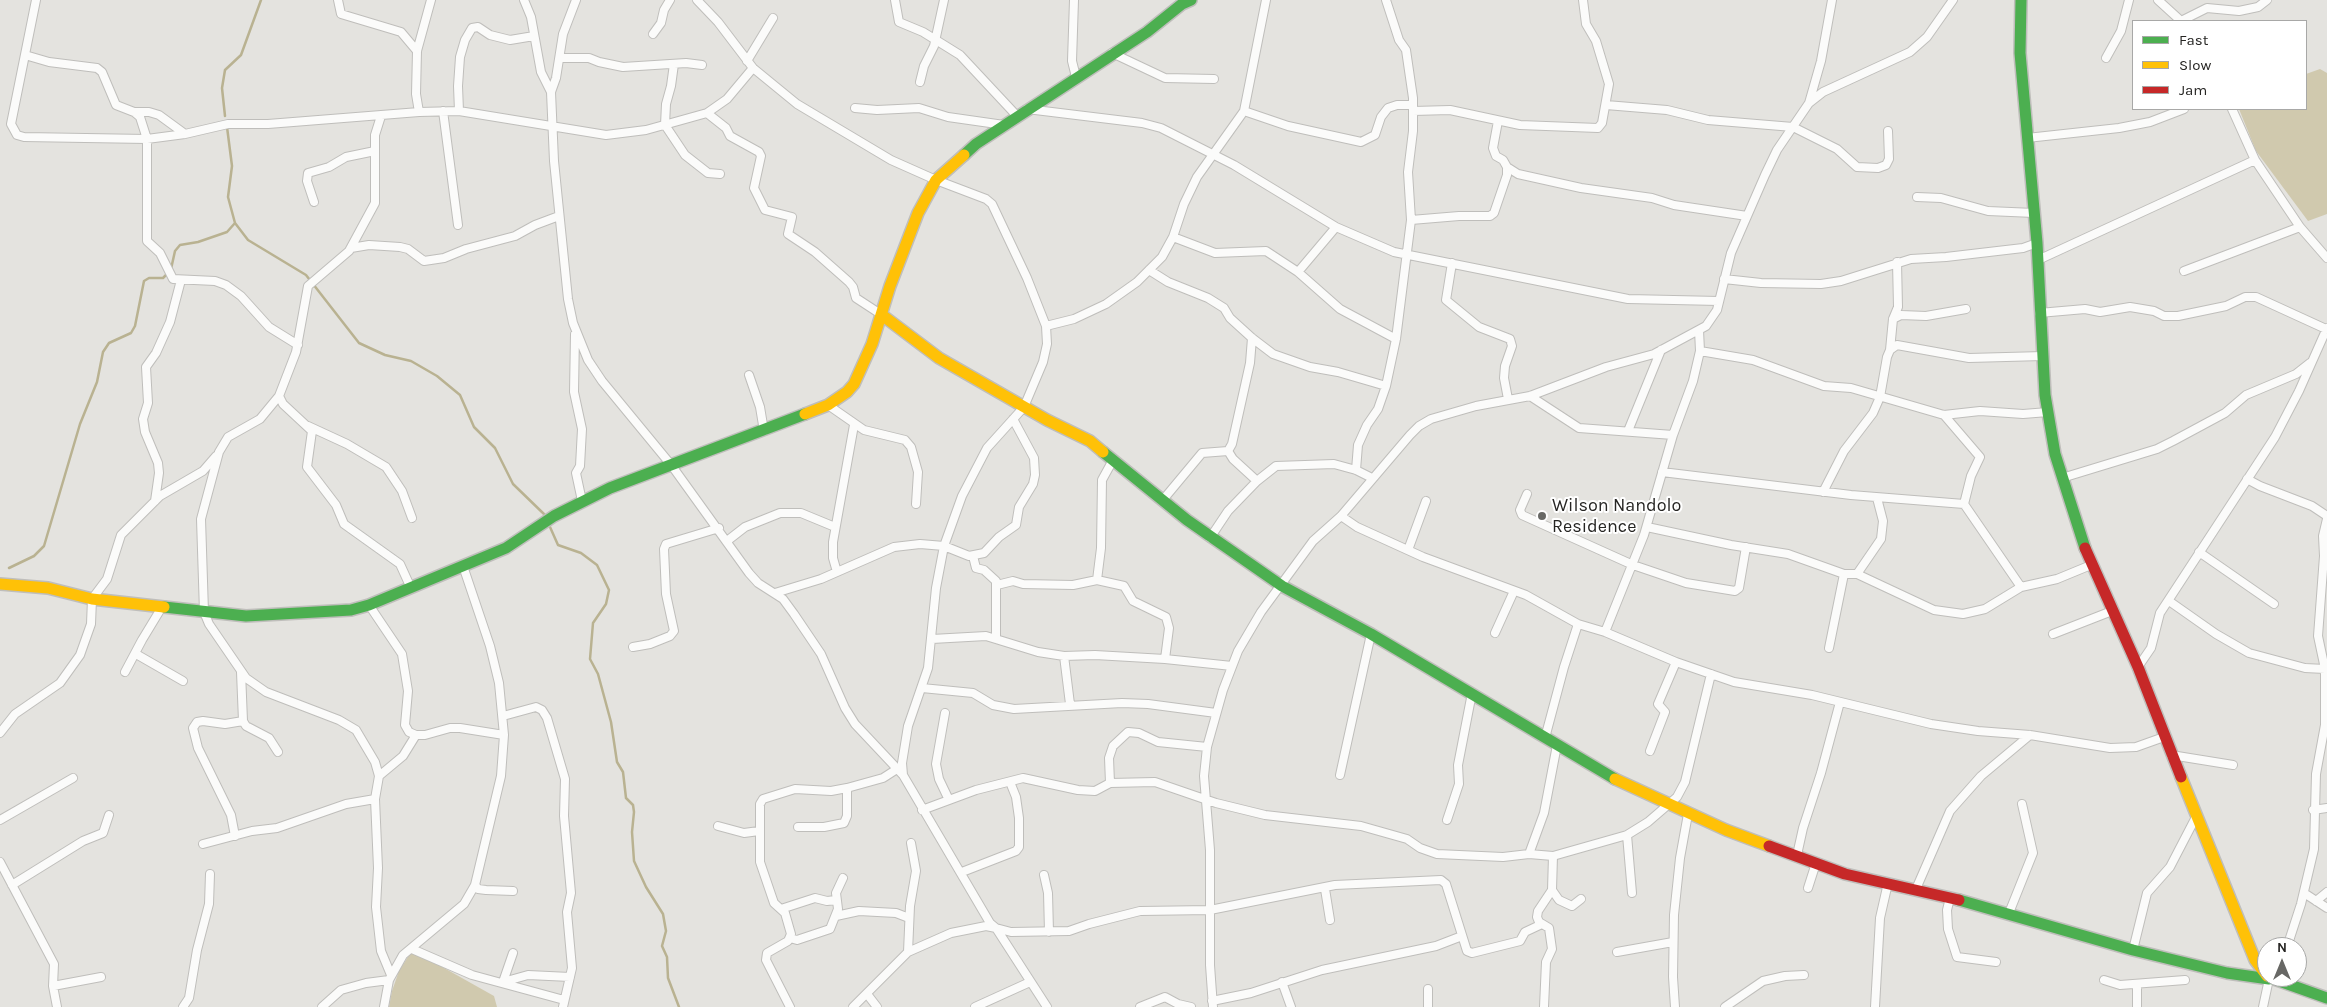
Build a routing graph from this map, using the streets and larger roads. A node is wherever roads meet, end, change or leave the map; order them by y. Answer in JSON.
{"nodes":[{"id":1,"x":36,"y":0,"type":"edge"},
{"id":2,"x":338,"y":0,"type":"edge"},
{"id":3,"x":431,"y":0,"type":"edge"},
{"id":4,"x":524,"y":0,"type":"edge"},
{"id":5,"x":576,"y":0,"type":"edge"},
{"id":6,"x":670,"y":0,"type":"edge"},
{"id":7,"x":895,"y":0,"type":"edge"},
{"id":8,"x":944,"y":0,"type":"edge"},
{"id":9,"x":1074,"y":0,"type":"edge"},
{"id":10,"x":1191,"y":0,"type":"edge"},
{"id":11,"x":1266,"y":0,"type":"edge"},
{"id":12,"x":1386,"y":0,"type":"edge"},
{"id":13,"x":1583,"y":0,"type":"edge"},
{"id":14,"x":1832,"y":0,"type":"edge"},
{"id":15,"x":1953,"y":0,"type":"edge"},
{"id":16,"x":2021,"y":0,"type":"edge"},
{"id":17,"x":2129,"y":0,"type":"edge"},
{"id":18,"x":2158,"y":0,"type":"edge"},
{"id":19,"x":2266,"y":0,"type":"edge"},
{"id":20,"x":701,"y":1,"type":"edge"},
{"id":21,"x":773,"y":18,"type":"dead end"},
{"id":22,"x":2180,"y":20,"type":"edge"},
{"id":23,"x":2183,"y":20,"type":"edge"},
{"id":24,"x":653,"y":34,"type":"dead end"},
{"id":25,"x":534,"y":36,"type":"junction"},
{"id":26,"x":936,"y":40,"type":"junction"},
{"id":27,"x":417,"y":51,"type":"junction"},
{"id":28,"x":1112,"y":53,"type":"junction"},
{"id":29,"x":25,"y":54,"type":"junction"},
{"id":30,"x":560,"y":58,"type":"junction"},
{"id":31,"x":2106,"y":58,"type":"dead end"},
{"id":32,"x":748,"y":61,"type":"junction"},
{"id":33,"x":674,"y":64,"type":"junction"},
{"id":34,"x":702,"y":65,"type":"dead end"},
{"id":35,"x":753,"y":68,"type":"junction"},
{"id":36,"x":1076,"y":77,"type":"junction"},
{"id":37,"x":1214,"y":79,"type":"dead end"},
{"id":38,"x":920,"y":82,"type":"dead end"},
{"id":39,"x":552,"y":92,"type":"junction"},
{"id":40,"x":1809,"y":103,"type":"junction"},
{"id":41,"x":1606,"y":105,"type":"junction"},
{"id":42,"x":855,"y":108,"type":"dead end"},
{"id":43,"x":1413,"y":108,"type":"junction"},
{"id":44,"x":2181,"y":110,"type":"edge"},
{"id":45,"x":2232,"y":110,"type":"edge"},
{"id":46,"x":443,"y":111,"type":"junction"},
{"id":47,"x":459,"y":111,"type":"junction"},
{"id":48,"x":1244,"y":111,"type":"junction"},
{"id":49,"x":134,"y":112,"type":"junction"},
{"id":50,"x":419,"y":112,"type":"junction"},
{"id":51,"x":707,"y":113,"type":"junction"},
{"id":52,"x":1022,"y":113,"type":"junction"},
{"id":53,"x":381,"y":116,"type":"junction"},
{"id":54,"x":1498,"y":120,"type":"junction"},
{"id":55,"x":553,"y":125,"type":"junction"},
{"id":56,"x":665,"y":125,"type":"junction"},
{"id":57,"x":1004,"y":125,"type":"junction"},
{"id":58,"x":1793,"y":127,"type":"junction"},
{"id":59,"x":1888,"y":132,"type":"dead end"},
{"id":60,"x":185,"y":134,"type":"junction"},
{"id":61,"x":2027,"y":138,"type":"junction"},
{"id":62,"x":147,"y":139,"type":"junction"},
{"id":63,"x":375,"y":151,"type":"junction"},
{"id":64,"x":1214,"y":155,"type":"junction"},
{"id":65,"x":2255,"y":160,"type":"junction"},
{"id":66,"x":1507,"y":167,"type":"junction"},
{"id":67,"x":720,"y":174,"type":"dead end"},
{"id":68,"x":936,"y":180,"type":"junction"},
{"id":69,"x":1917,"y":197,"type":"dead end"},
{"id":70,"x":314,"y":202,"type":"dead end"},
{"id":71,"x":2034,"y":213,"type":"junction"},
{"id":72,"x":559,"y":216,"type":"junction"},
{"id":73,"x":1747,"y":216,"type":"junction"},
{"id":74,"x":1410,"y":220,"type":"junction"},
{"id":75,"x":458,"y":225,"type":"dead end"},
{"id":76,"x":1336,"y":227,"type":"junction"},
{"id":77,"x":2300,"y":227,"type":"junction"},
{"id":78,"x":1172,"y":237,"type":"junction"},
{"id":79,"x":2036,"y":243,"type":"junction"},
{"id":80,"x":351,"y":248,"type":"junction"},
{"id":81,"x":1408,"y":255,"type":"junction"},
{"id":82,"x":2327,"y":258,"type":"edge"},
{"id":83,"x":2038,"y":260,"type":"junction"},
{"id":84,"x":1897,"y":262,"type":"junction"},
{"id":85,"x":1452,"y":263,"type":"junction"},
{"id":86,"x":1150,"y":270,"type":"junction"},
{"id":87,"x":2184,"y":271,"type":"dead end"},
{"id":88,"x":1298,"y":272,"type":"junction"},
{"id":89,"x":1724,"y":279,"type":"junction"},
{"id":90,"x":181,"y":280,"type":"junction"},
{"id":91,"x":1720,"y":301,"type":"junction"},
{"id":92,"x":1966,"y":308,"type":"dead end"},
{"id":93,"x":2039,"y":313,"type":"junction"},
{"id":94,"x":882,"y":315,"type":"junction"},
{"id":95,"x":1893,"y":320,"type":"junction"},
{"id":96,"x":1046,"y":326,"type":"junction"},
{"id":97,"x":2327,"y":329,"type":"edge"},
{"id":98,"x":576,"y":330,"type":"junction"},
{"id":99,"x":1699,"y":330,"type":"junction"},
{"id":100,"x":1252,"y":338,"type":"junction"},
{"id":101,"x":1396,"y":339,"type":"junction"},
{"id":102,"x":298,"y":345,"type":"junction"},
{"id":103,"x":1661,"y":350,"type":"junction"},
{"id":104,"x":1890,"y":350,"type":"junction"},
{"id":105,"x":1700,"y":351,"type":"junction"},
{"id":106,"x":2043,"y":356,"type":"junction"},
{"id":107,"x":2310,"y":362,"type":"junction"},
{"id":108,"x":749,"y":375,"type":"dead end"},
{"id":109,"x":1386,"y":386,"type":"junction"},
{"id":110,"x":279,"y":396,"type":"junction"},
{"id":111,"x":1530,"y":396,"type":"junction"},
{"id":112,"x":1880,"y":397,"type":"junction"},
{"id":113,"x":1508,"y":399,"type":"junction"},
{"id":114,"x":828,"y":405,"type":"junction"},
{"id":115,"x":1024,"y":407,"type":"junction"},
{"id":116,"x":2048,"y":412,"type":"junction"},
{"id":117,"x":1944,"y":415,"type":"junction"},
{"id":118,"x":1013,"y":419,"type":"junction"},
{"id":119,"x":854,"y":425,"type":"junction"},
{"id":120,"x":308,"y":426,"type":"junction"},
{"id":121,"x":764,"y":431,"type":"junction"},
{"id":122,"x":1628,"y":431,"type":"junction"},
{"id":123,"x":1673,"y":435,"type":"junction"},
{"id":124,"x":1228,"y":451,"type":"junction"},
{"id":125,"x":219,"y":452,"type":"junction"},
{"id":126,"x":1113,"y":460,"type":"junction"},
{"id":127,"x":672,"y":466,"type":"junction"},
{"id":128,"x":1356,"y":470,"type":"junction"},
{"id":129,"x":1662,"y":472,"type":"junction"},
{"id":130,"x":1372,"y":478,"type":"junction"},
{"id":131,"x":2062,"y":478,"type":"junction"},
{"id":132,"x":2247,"y":479,"type":"junction"},
{"id":133,"x":1257,"y":481,"type":"junction"},
{"id":134,"x":1823,"y":492,"type":"junction"},
{"id":135,"x":1527,"y":494,"type":"dead end"},
{"id":136,"x":1877,"y":498,"type":"junction"},
{"id":137,"x":155,"y":500,"type":"junction"},
{"id":138,"x":582,"y":501,"type":"junction"},
{"id":139,"x":1162,"y":501,"type":"junction"},
{"id":140,"x":1426,"y":501,"type":"dead end"},
{"id":141,"x":916,"y":504,"type":"dead end"},
{"id":142,"x":1964,"y":504,"type":"junction"},
{"id":143,"x":1340,"y":516,"type":"junction"},
{"id":144,"x":2327,"y":517,"type":"edge"},
{"id":145,"x":412,"y":518,"type":"dead end"},
{"id":146,"x":835,"y":527,"type":"junction"},
{"id":147,"x":1647,"y":527,"type":"junction"},
{"id":148,"x":718,"y":528,"type":"junction"},
{"id":149,"x":1210,"y":538,"type":"junction"},
{"id":150,"x":727,"y":541,"type":"junction"},
{"id":151,"x":944,"y":546,"type":"junction"},
{"id":152,"x":1746,"y":547,"type":"junction"},
{"id":153,"x":1408,"y":550,"type":"junction"},
{"id":154,"x":2325,"y":550,"type":"edge"},
{"id":155,"x":2199,"y":552,"type":"junction"},
{"id":156,"x":972,"y":556,"type":"junction"},
{"id":157,"x":1633,"y":565,"type":"junction"},
{"id":158,"x":2091,"y":565,"type":"junction"},
{"id":159,"x":463,"y":566,"type":"junction"},
{"id":160,"x":837,"y":572,"type":"junction"},
{"id":161,"x":1844,"y":574,"type":"junction"},
{"id":162,"x":1857,"y":574,"type":"junction"},
{"id":163,"x":1097,"y":580,"type":"junction"},
{"id":164,"x":0,"y":584,"type":"edge"},
{"id":165,"x":996,"y":584,"type":"junction"},
{"id":166,"x":410,"y":586,"type":"junction"},
{"id":167,"x":1282,"y":586,"type":"junction"},
{"id":168,"x":2021,"y":587,"type":"junction"},
{"id":169,"x":2324,"y":587,"type":"edge"},
{"id":170,"x":1514,"y":591,"type":"junction"},
{"id":171,"x":775,"y":593,"type":"junction"},
{"id":172,"x":92,"y":599,"type":"junction"},
{"id":173,"x":2169,"y":601,"type":"junction"},
{"id":174,"x":2274,"y":604,"type":"dead end"},
{"id":175,"x":369,"y":605,"type":"junction"},
{"id":176,"x":162,"y":607,"type":"junction"},
{"id":177,"x":2112,"y":611,"type":"junction"},
{"id":178,"x":204,"y":612,"type":"junction"},
{"id":179,"x":1578,"y":624,"type":"junction"},
{"id":180,"x":1604,"y":632,"type":"junction"},
{"id":181,"x":1495,"y":633,"type":"dead end"},
{"id":182,"x":1371,"y":634,"type":"junction"},
{"id":183,"x":2053,"y":634,"type":"dead end"},
{"id":184,"x":932,"y":639,"type":"junction"},
{"id":185,"x":996,"y":639,"type":"junction"},
{"id":186,"x":633,"y":647,"type":"dead end"},
{"id":187,"x":1829,"y":648,"type":"dead end"},
{"id":188,"x":136,"y":654,"type":"junction"},
{"id":189,"x":1064,"y":656,"type":"junction"},
{"id":190,"x":1165,"y":659,"type":"junction"},
{"id":191,"x":1676,"y":662,"type":"junction"},
{"id":192,"x":1232,"y":666,"type":"junction"},
{"id":193,"x":2138,"y":667,"type":"junction"},
{"id":194,"x":2325,"y":669,"type":"junction"},
{"id":195,"x":126,"y":672,"type":"dead end"},
{"id":196,"x":241,"y":672,"type":"junction"},
{"id":197,"x":1711,"y":674,"type":"junction"},
{"id":198,"x":183,"y":681,"type":"dead end"},
{"id":199,"x":922,"y":688,"type":"junction"},
{"id":200,"x":1472,"y":693,"type":"junction"},
{"id":201,"x":1840,"y":702,"type":"junction"},
{"id":202,"x":1070,"y":704,"type":"junction"},
{"id":203,"x":1216,"y":713,"type":"junction"},
{"id":204,"x":945,"y":714,"type":"dead end"},
{"id":205,"x":504,"y":716,"type":"junction"},
{"id":206,"x":243,"y":721,"type":"junction"},
{"id":207,"x":2326,"y":725,"type":"edge"},
{"id":208,"x":0,"y":734,"type":"edge"},
{"id":209,"x":2030,"y":734,"type":"junction"},
{"id":210,"x":416,"y":735,"type":"junction"},
{"id":211,"x":504,"y":735,"type":"junction"},
{"id":212,"x":2164,"y":737,"type":"junction"},
{"id":213,"x":1545,"y":738,"type":"junction"},
{"id":214,"x":1557,"y":745,"type":"junction"},
{"id":215,"x":1207,"y":747,"type":"junction"},
{"id":216,"x":1650,"y":751,"type":"dead end"},
{"id":217,"x":278,"y":752,"type":"dead end"},
{"id":218,"x":2171,"y":755,"type":"junction"},
{"id":219,"x":2233,"y":765,"type":"dead end"},
{"id":220,"x":897,"y":769,"type":"junction"},
{"id":221,"x":1340,"y":775,"type":"dead end"},
{"id":222,"x":379,"y":776,"type":"junction"},
{"id":223,"x":903,"y":776,"type":"junction"},
{"id":224,"x":73,"y":778,"type":"dead end"},
{"id":225,"x":1010,"y":782,"type":"junction"},
{"id":226,"x":1110,"y":783,"type":"junction"},
{"id":227,"x":847,"y":788,"type":"junction"},
{"id":228,"x":375,"y":799,"type":"junction"},
{"id":229,"x":949,"y":800,"type":"junction"},
{"id":230,"x":1208,"y":801,"type":"junction"},
{"id":231,"x":1668,"y":804,"type":"junction"},
{"id":232,"x":2022,"y":804,"type":"dead end"},
{"id":233,"x":2327,"y":808,"type":"edge"},
{"id":234,"x":922,"y":810,"type":"junction"},
{"id":235,"x":2313,"y":810,"type":"junction"},
{"id":236,"x":1688,"y":814,"type":"junction"},
{"id":237,"x":2197,"y":814,"type":"junction"},
{"id":238,"x":108,"y":815,"type":"dead end"},
{"id":239,"x":0,"y":820,"type":"edge"},
{"id":240,"x":1447,"y":820,"type":"dead end"},
{"id":241,"x":718,"y":826,"type":"dead end"},
{"id":242,"x":798,"y":828,"type":"dead end"},
{"id":243,"x":759,"y":831,"type":"junction"},
{"id":244,"x":1627,"y":835,"type":"junction"},
{"id":245,"x":235,"y":836,"type":"junction"},
{"id":246,"x":911,"y":843,"type":"dead end"},
{"id":247,"x":203,"y":844,"type":"dead end"},
{"id":248,"x":1529,"y":854,"type":"junction"},
{"id":249,"x":1797,"y":855,"type":"junction"},
{"id":250,"x":1554,"y":856,"type":"junction"},
{"id":251,"x":0,"y":862,"type":"edge"},
{"id":252,"x":1816,"y":862,"type":"junction"},
{"id":253,"x":962,"y":872,"type":"junction"},
{"id":254,"x":210,"y":874,"type":"dead end"},
{"id":255,"x":1044,"y":875,"type":"dead end"},
{"id":256,"x":843,"y":878,"type":"dead end"},
{"id":257,"x":1888,"y":883,"type":"junction"},
{"id":258,"x":475,"y":884,"type":"junction"},
{"id":259,"x":12,"y":885,"type":"junction"},
{"id":260,"x":1808,"y":888,"type":"dead end"},
{"id":261,"x":1325,"y":889,"type":"junction"},
{"id":262,"x":1916,"y":889,"type":"junction"},
{"id":263,"x":1552,"y":890,"type":"junction"},
{"id":264,"x":513,"y":891,"type":"dead end"},
{"id":265,"x":2327,"y":892,"type":"edge"},
{"id":266,"x":1632,"y":893,"type":"dead end"},
{"id":267,"x":2304,"y":894,"type":"junction"},
{"id":268,"x":1950,"y":898,"type":"junction"},
{"id":269,"x":1581,"y":899,"type":"dead end"},
{"id":270,"x":836,"y":900,"type":"junction"},
{"id":271,"x":2316,"y":901,"type":"junction"},
{"id":272,"x":2327,"y":908,"type":"edge"},
{"id":273,"x":782,"y":909,"type":"junction"},
{"id":274,"x":1210,"y":910,"type":"junction"},
{"id":275,"x":2009,"y":913,"type":"junction"},
{"id":276,"x":836,"y":916,"type":"junction"},
{"id":277,"x":909,"y":918,"type":"junction"},
{"id":278,"x":1330,"y":920,"type":"dead end"},
{"id":279,"x":1542,"y":924,"type":"junction"},
{"id":280,"x":996,"y":928,"type":"junction"},
{"id":281,"x":1050,"y":932,"type":"junction"},
{"id":282,"x":1462,"y":936,"type":"junction"},
{"id":283,"x":2290,"y":937,"type":"edge"},
{"id":284,"x":790,"y":938,"type":"junction"},
{"id":285,"x":1673,"y":942,"type":"junction"},
{"id":286,"x":412,"y":949,"type":"junction"},
{"id":287,"x":2133,"y":950,"type":"junction"},
{"id":288,"x":908,"y":952,"type":"junction"},
{"id":289,"x":1618,"y":952,"type":"dead end"},
{"id":290,"x":513,"y":953,"type":"dead end"},
{"id":291,"x":1996,"y":962,"type":"dead end"},
{"id":292,"x":2257,"y":962,"type":"edge"},
{"id":293,"x":1804,"y":975,"type":"dead end"},
{"id":294,"x":2257,"y":976,"type":"edge"},
{"id":295,"x":101,"y":977,"type":"dead end"},
{"id":296,"x":390,"y":977,"type":"junction"},
{"id":297,"x":570,"y":977,"type":"junction"},
{"id":298,"x":2104,"y":980,"type":"dead end"},
{"id":299,"x":2184,"y":980,"type":"dead end"},
{"id":300,"x":503,"y":982,"type":"junction"},
{"id":301,"x":1030,"y":982,"type":"junction"},
{"id":302,"x":1282,"y":982,"type":"junction"},
{"id":303,"x":2137,"y":984,"type":"junction"},
{"id":304,"x":53,"y":986,"type":"junction"},
{"id":305,"x":2268,"y":987,"type":"edge"},
{"id":306,"x":2296,"y":987,"type":"edge"},
{"id":307,"x":1428,"y":989,"type":"dead end"},
{"id":308,"x":867,"y":994,"type":"junction"},
{"id":309,"x":2327,"y":998,"type":"edge"},
{"id":310,"x":563,"y":1004,"type":"edge"},
{"id":311,"x":1212,"y":1004,"type":"edge"},
{"id":312,"x":57,"y":1007,"type":"edge"},
{"id":313,"x":183,"y":1007,"type":"edge"},
{"id":314,"x":194,"y":1007,"type":"edge"},
{"id":315,"x":322,"y":1007,"type":"edge"},
{"id":316,"x":384,"y":1007,"type":"edge"},
{"id":317,"x":790,"y":1007,"type":"edge"},
{"id":318,"x":853,"y":1007,"type":"edge"},
{"id":319,"x":877,"y":1007,"type":"edge"},
{"id":320,"x":975,"y":1007,"type":"edge"},
{"id":321,"x":1046,"y":1007,"type":"edge"},
{"id":322,"x":1140,"y":1007,"type":"edge"},
{"id":323,"x":1191,"y":1007,"type":"edge"},
{"id":324,"x":1291,"y":1007,"type":"edge"},
{"id":325,"x":1428,"y":1007,"type":"edge"},
{"id":326,"x":1544,"y":1007,"type":"edge"},
{"id":327,"x":1675,"y":1007,"type":"edge"},
{"id":328,"x":1725,"y":1007,"type":"edge"},
{"id":329,"x":1875,"y":1007,"type":"edge"},
{"id":330,"x":2137,"y":1007,"type":"edge"},
{"id":331,"x":2263,"y":1007,"type":"edge"}],
"edges":[{"from":1,"to":29,"type":"street"},
{"from":2,"to":27,"type":"street"},
{"from":3,"to":27,"type":"street"},
{"from":4,"to":25,"type":"street"},
{"from":5,"to":30,"type":"street"},
{"from":6,"to":24,"type":"street"},
{"from":7,"to":26,"type":"street"},
{"from":8,"to":26,"type":"street"},
{"from":9,"to":36,"type":"street"},
{"from":10,"to":28,"type":"street"},
{"from":11,"to":48,"type":"street"},
{"from":12,"to":43,"type":"street"},
{"from":13,"to":41,"type":"street"},
{"from":14,"to":40,"type":"street"},
{"from":15,"to":40,"type":"street"},
{"from":16,"to":61,"type":"street"},
{"from":17,"to":31,"type":"street"},
{"from":18,"to":22,"type":"street"},
{"from":19,"to":23,"type":"street"},
{"from":20,"to":32,"type":"street"},
{"from":21,"to":32,"type":"street"},
{"from":25,"to":39,"type":"street"},
{"from":25,"to":47,"type":"street"},
{"from":26,"to":38,"type":"street"},
{"from":26,"to":52,"type":"street"},
{"from":27,"to":50,"type":"street"},
{"from":28,"to":36,"type":"street"},
{"from":28,"to":37,"type":"street"},
{"from":29,"to":49,"type":"street"},
{"from":29,"to":62,"type":"street"},
{"from":30,"to":33,"type":"street"},
{"from":30,"to":39,"type":"street"},
{"from":32,"to":35,"type":"street"},
{"from":33,"to":34,"type":"street"},
{"from":33,"to":56,"type":"street"},
{"from":35,"to":51,"type":"street"},
{"from":35,"to":68,"type":"street"},
{"from":36,"to":52,"type":"street"},
{"from":39,"to":55,"type":"street"},
{"from":40,"to":58,"type":"street"},
{"from":41,"to":54,"type":"street"},
{"from":41,"to":58,"type":"street"},
{"from":42,"to":57,"type":"street"},
{"from":43,"to":48,"type":"street"},
{"from":43,"to":54,"type":"street"},
{"from":43,"to":74,"type":"street"},
{"from":44,"to":61,"type":"street"},
{"from":45,"to":65,"type":"street"},
{"from":46,"to":47,"type":"street"},
{"from":46,"to":50,"type":"street"},
{"from":46,"to":75,"type":"street"},
{"from":47,"to":55,"type":"street"},
{"from":48,"to":64,"type":"street"},
{"from":49,"to":60,"type":"street"},
{"from":49,"to":62,"type":"street"},
{"from":50,"to":53,"type":"street"},
{"from":51,"to":56,"type":"street"},
{"from":51,"to":94,"type":"street"},
{"from":52,"to":57,"type":"street"},
{"from":52,"to":64,"type":"street"},
{"from":53,"to":60,"type":"street"},
{"from":53,"to":63,"type":"street"},
{"from":54,"to":66,"type":"street"},
{"from":55,"to":56,"type":"street"},
{"from":55,"to":72,"type":"street"},
{"from":56,"to":67,"type":"street"},
{"from":57,"to":68,"type":"street"},
{"from":58,"to":59,"type":"street"},
{"from":58,"to":73,"type":"street"},
{"from":60,"to":62,"type":"street"},
{"from":61,"to":71,"type":"street"},
{"from":62,"to":90,"type":"street"},
{"from":63,"to":70,"type":"street"},
{"from":63,"to":80,"type":"street"},
{"from":64,"to":76,"type":"street"},
{"from":64,"to":78,"type":"street"},
{"from":65,"to":77,"type":"street"},
{"from":65,"to":83,"type":"street"},
{"from":66,"to":73,"type":"street"},
{"from":66,"to":74,"type":"street"},
{"from":68,"to":94,"type":"street"},
{"from":68,"to":96,"type":"street"},
{"from":69,"to":71,"type":"street"},
{"from":71,"to":79,"type":"street"},
{"from":72,"to":80,"type":"street"},
{"from":72,"to":98,"type":"street"},
{"from":73,"to":89,"type":"street"},
{"from":74,"to":81,"type":"street"},
{"from":76,"to":81,"type":"street"},
{"from":76,"to":88,"type":"street"},
{"from":77,"to":82,"type":"street"},
{"from":77,"to":87,"type":"street"},
{"from":78,"to":86,"type":"street"},
{"from":78,"to":88,"type":"street"},
{"from":79,"to":83,"type":"street"},
{"from":79,"to":84,"type":"street"},
{"from":80,"to":102,"type":"street"},
{"from":81,"to":85,"type":"street"},
{"from":81,"to":101,"type":"street"},
{"from":83,"to":93,"type":"street"},
{"from":84,"to":89,"type":"street"},
{"from":84,"to":95,"type":"street"},
{"from":85,"to":91,"type":"street"},
{"from":85,"to":113,"type":"street"},
{"from":86,"to":96,"type":"street"},
{"from":86,"to":100,"type":"street"},
{"from":88,"to":101,"type":"street"},
{"from":89,"to":91,"type":"street"},
{"from":90,"to":102,"type":"street"},
{"from":90,"to":137,"type":"street"},
{"from":91,"to":99,"type":"street"},
{"from":92,"to":95,"type":"street"},
{"from":93,"to":97,"type":"street"},
{"from":93,"to":106,"type":"street"},
{"from":94,"to":114,"type":"street"},
{"from":94,"to":115,"type":"street"},
{"from":95,"to":104,"type":"street"},
{"from":96,"to":115,"type":"street"},
{"from":97,"to":107,"type":"street"},
{"from":98,"to":127,"type":"street"},
{"from":98,"to":138,"type":"street"},
{"from":99,"to":103,"type":"street"},
{"from":99,"to":105,"type":"street"},
{"from":100,"to":109,"type":"street"},
{"from":100,"to":124,"type":"street"},
{"from":101,"to":109,"type":"street"},
{"from":102,"to":110,"type":"street"},
{"from":103,"to":111,"type":"street"},
{"from":103,"to":122,"type":"street"},
{"from":104,"to":106,"type":"street"},
{"from":104,"to":112,"type":"street"},
{"from":105,"to":112,"type":"street"},
{"from":105,"to":123,"type":"street"},
{"from":106,"to":116,"type":"street"},
{"from":107,"to":131,"type":"street"},
{"from":107,"to":132,"type":"street"},
{"from":108,"to":121,"type":"street"},
{"from":109,"to":128,"type":"street"},
{"from":110,"to":120,"type":"street"},
{"from":110,"to":125,"type":"street"},
{"from":111,"to":113,"type":"street"},
{"from":111,"to":122,"type":"street"},
{"from":112,"to":117,"type":"street"},
{"from":112,"to":134,"type":"street"},
{"from":113,"to":130,"type":"street"},
{"from":114,"to":119,"type":"street"},
{"from":114,"to":121,"type":"street"},
{"from":115,"to":118,"type":"street"},
{"from":115,"to":126,"type":"street"},
{"from":116,"to":117,"type":"street"},
{"from":116,"to":131,"type":"street"},
{"from":117,"to":142,"type":"street"},
{"from":118,"to":151,"type":"street"},
{"from":118,"to":156,"type":"street"},
{"from":119,"to":141,"type":"street"},
{"from":119,"to":146,"type":"street"},
{"from":120,"to":145,"type":"street"},
{"from":120,"to":166,"type":"street"},
{"from":121,"to":127,"type":"street"},
{"from":122,"to":123,"type":"street"},
{"from":123,"to":129,"type":"street"},
{"from":124,"to":133,"type":"street"},
{"from":124,"to":139,"type":"street"},
{"from":125,"to":137,"type":"street"},
{"from":125,"to":178,"type":"street"},
{"from":126,"to":139,"type":"street"},
{"from":126,"to":163,"type":"street"},
{"from":127,"to":138,"type":"street"},
{"from":127,"to":148,"type":"street"},
{"from":128,"to":130,"type":"street"},
{"from":128,"to":133,"type":"street"},
{"from":129,"to":134,"type":"street"},
{"from":129,"to":147,"type":"street"},
{"from":130,"to":143,"type":"street"},
{"from":131,"to":158,"type":"street"},
{"from":132,"to":144,"type":"street"},
{"from":132,"to":155,"type":"street"},
{"from":133,"to":149,"type":"street"},
{"from":134,"to":136,"type":"street"},
{"from":135,"to":157,"type":"street"},
{"from":136,"to":142,"type":"street"},
{"from":136,"to":162,"type":"street"},
{"from":137,"to":172,"type":"street"},
{"from":138,"to":159,"type":"street"},
{"from":139,"to":149,"type":"street"},
{"from":140,"to":153,"type":"street"},
{"from":142,"to":168,"type":"street"},
{"from":143,"to":153,"type":"street"},
{"from":143,"to":167,"type":"street"},
{"from":144,"to":154,"type":"street"},
{"from":146,"to":150,"type":"street"},
{"from":146,"to":160,"type":"street"},
{"from":147,"to":152,"type":"street"},
{"from":147,"to":157,"type":"street"},
{"from":148,"to":150,"type":"street"},
{"from":148,"to":186,"type":"street"},
{"from":149,"to":167,"type":"street"},
{"from":150,"to":171,"type":"street"},
{"from":151,"to":156,"type":"street"},
{"from":151,"to":160,"type":"street"},
{"from":151,"to":184,"type":"street"},
{"from":152,"to":157,"type":"street"},
{"from":152,"to":161,"type":"street"},
{"from":153,"to":170,"type":"street"},
{"from":154,"to":169,"type":"street"},
{"from":155,"to":173,"type":"street"},
{"from":155,"to":174,"type":"street"},
{"from":156,"to":165,"type":"street"},
{"from":157,"to":180,"type":"street"},
{"from":158,"to":168,"type":"street"},
{"from":158,"to":177,"type":"street"},
{"from":159,"to":166,"type":"street"},
{"from":159,"to":205,"type":"street"},
{"from":160,"to":171,"type":"street"},
{"from":161,"to":162,"type":"street"},
{"from":161,"to":187,"type":"street"},
{"from":162,"to":168,"type":"street"},
{"from":163,"to":165,"type":"street"},
{"from":163,"to":190,"type":"street"},
{"from":164,"to":172,"type":"street"},
{"from":165,"to":185,"type":"street"},
{"from":166,"to":175,"type":"street"},
{"from":167,"to":182,"type":"street"},
{"from":167,"to":192,"type":"street"},
{"from":169,"to":194,"type":"street"},
{"from":170,"to":179,"type":"street"},
{"from":170,"to":181,"type":"street"},
{"from":171,"to":220,"type":"street"},
{"from":172,"to":176,"type":"street"},
{"from":172,"to":208,"type":"street"},
{"from":173,"to":193,"type":"street"},
{"from":173,"to":194,"type":"street"},
{"from":175,"to":178,"type":"street"},
{"from":175,"to":210,"type":"street"},
{"from":176,"to":178,"type":"street"},
{"from":176,"to":188,"type":"street"},
{"from":177,"to":183,"type":"street"},
{"from":177,"to":193,"type":"street"},
{"from":178,"to":196,"type":"street"},
{"from":179,"to":180,"type":"street"},
{"from":179,"to":213,"type":"street"},
{"from":180,"to":191,"type":"street"},
{"from":182,"to":200,"type":"street"},
{"from":182,"to":221,"type":"street"},
{"from":184,"to":185,"type":"street"},
{"from":184,"to":199,"type":"street"},
{"from":185,"to":189,"type":"street"},
{"from":188,"to":195,"type":"street"},
{"from":188,"to":198,"type":"street"},
{"from":189,"to":190,"type":"street"},
{"from":189,"to":202,"type":"street"},
{"from":190,"to":192,"type":"street"},
{"from":191,"to":197,"type":"street"},
{"from":191,"to":216,"type":"street"},
{"from":192,"to":203,"type":"street"},
{"from":193,"to":212,"type":"street"},
{"from":194,"to":207,"type":"street"},
{"from":196,"to":206,"type":"street"},
{"from":196,"to":222,"type":"street"},
{"from":197,"to":201,"type":"street"},
{"from":197,"to":231,"type":"street"},
{"from":199,"to":202,"type":"street"},
{"from":199,"to":223,"type":"street"},
{"from":200,"to":213,"type":"street"},
{"from":200,"to":240,"type":"street"},
{"from":201,"to":209,"type":"street"},
{"from":201,"to":249,"type":"street"},
{"from":202,"to":203,"type":"street"},
{"from":203,"to":215,"type":"street"},
{"from":204,"to":229,"type":"street"},
{"from":205,"to":211,"type":"street"},
{"from":205,"to":297,"type":"street"},
{"from":206,"to":217,"type":"street"},
{"from":206,"to":245,"type":"street"},
{"from":207,"to":235,"type":"street"},
{"from":209,"to":212,"type":"street"},
{"from":209,"to":262,"type":"street"},
{"from":210,"to":211,"type":"street"},
{"from":210,"to":222,"type":"street"},
{"from":211,"to":258,"type":"street"},
{"from":212,"to":218,"type":"street"},
{"from":213,"to":214,"type":"street"},
{"from":214,"to":231,"type":"street"},
{"from":214,"to":248,"type":"street"},
{"from":215,"to":226,"type":"street"},
{"from":215,"to":230,"type":"street"},
{"from":218,"to":219,"type":"street"},
{"from":218,"to":237,"type":"street"},
{"from":220,"to":223,"type":"street"},
{"from":220,"to":227,"type":"street"},
{"from":222,"to":228,"type":"street"},
{"from":223,"to":234,"type":"street"},
{"from":224,"to":239,"type":"street"},
{"from":225,"to":226,"type":"street"},
{"from":225,"to":229,"type":"street"},
{"from":225,"to":253,"type":"street"},
{"from":226,"to":230,"type":"street"},
{"from":227,"to":242,"type":"street"},
{"from":227,"to":243,"type":"street"},
{"from":228,"to":245,"type":"street"},
{"from":228,"to":296,"type":"street"},
{"from":229,"to":234,"type":"street"},
{"from":230,"to":248,"type":"street"},
{"from":230,"to":274,"type":"street"},
{"from":231,"to":236,"type":"street"},
{"from":231,"to":244,"type":"street"},
{"from":232,"to":275,"type":"street"},
{"from":233,"to":235,"type":"street"},
{"from":234,"to":253,"type":"street"},
{"from":235,"to":267,"type":"street"},
{"from":236,"to":249,"type":"street"},
{"from":236,"to":285,"type":"street"},
{"from":237,"to":287,"type":"street"},
{"from":237,"to":292,"type":"street"},
{"from":238,"to":259,"type":"street"},
{"from":241,"to":243,"type":"street"},
{"from":243,"to":273,"type":"street"},
{"from":244,"to":250,"type":"street"},
{"from":244,"to":266,"type":"street"},
{"from":245,"to":247,"type":"street"},
{"from":246,"to":277,"type":"street"},
{"from":248,"to":250,"type":"street"},
{"from":249,"to":252,"type":"street"},
{"from":250,"to":263,"type":"street"},
{"from":251,"to":259,"type":"street"},
{"from":252,"to":257,"type":"street"},
{"from":252,"to":260,"type":"street"},
{"from":253,"to":280,"type":"street"},
{"from":254,"to":313,"type":"street"},
{"from":255,"to":281,"type":"street"},
{"from":256,"to":270,"type":"street"},
{"from":257,"to":262,"type":"street"},
{"from":257,"to":329,"type":"street"},
{"from":258,"to":264,"type":"street"},
{"from":258,"to":286,"type":"street"},
{"from":259,"to":304,"type":"street"},
{"from":261,"to":274,"type":"street"},
{"from":261,"to":278,"type":"street"},
{"from":261,"to":282,"type":"street"},
{"from":262,"to":268,"type":"street"},
{"from":263,"to":269,"type":"street"},
{"from":263,"to":279,"type":"street"},
{"from":265,"to":271,"type":"street"},
{"from":267,"to":271,"type":"street"},
{"from":267,"to":283,"type":"street"},
{"from":268,"to":275,"type":"street"},
{"from":268,"to":291,"type":"street"},
{"from":270,"to":273,"type":"street"},
{"from":270,"to":276,"type":"street"},
{"from":271,"to":272,"type":"street"},
{"from":273,"to":284,"type":"street"},
{"from":274,"to":281,"type":"street"},
{"from":274,"to":311,"type":"street"},
{"from":275,"to":287,"type":"street"},
{"from":276,"to":277,"type":"street"},
{"from":276,"to":284,"type":"street"},
{"from":277,"to":288,"type":"street"},
{"from":279,"to":282,"type":"street"},
{"from":279,"to":326,"type":"street"},
{"from":280,"to":281,"type":"street"},
{"from":280,"to":288,"type":"street"},
{"from":280,"to":301,"type":"street"},
{"from":282,"to":302,"type":"street"},
{"from":284,"to":317,"type":"street"},
{"from":285,"to":289,"type":"street"},
{"from":285,"to":327,"type":"street"},
{"from":286,"to":296,"type":"street"},
{"from":286,"to":300,"type":"street"},
{"from":287,"to":294,"type":"street"},
{"from":288,"to":308,"type":"street"},
{"from":290,"to":300,"type":"street"},
{"from":293,"to":328,"type":"street"},
{"from":295,"to":304,"type":"street"},
{"from":296,"to":315,"type":"street"},
{"from":296,"to":316,"type":"street"},
{"from":297,"to":300,"type":"street"},
{"from":297,"to":310,"type":"street"},
{"from":298,"to":303,"type":"street"},
{"from":299,"to":303,"type":"street"},
{"from":300,"to":310,"type":"street"},
{"from":301,"to":320,"type":"street"},
{"from":301,"to":321,"type":"street"},
{"from":302,"to":311,"type":"street"},
{"from":302,"to":324,"type":"street"},
{"from":303,"to":330,"type":"street"},
{"from":304,"to":312,"type":"street"},
{"from":305,"to":331,"type":"street"},
{"from":306,"to":309,"type":"street"},
{"from":307,"to":325,"type":"street"},
{"from":308,"to":318,"type":"street"},
{"from":308,"to":319,"type":"street"},
{"from":313,"to":314,"type":"street"},
{"from":322,"to":323,"type":"street"}]}
